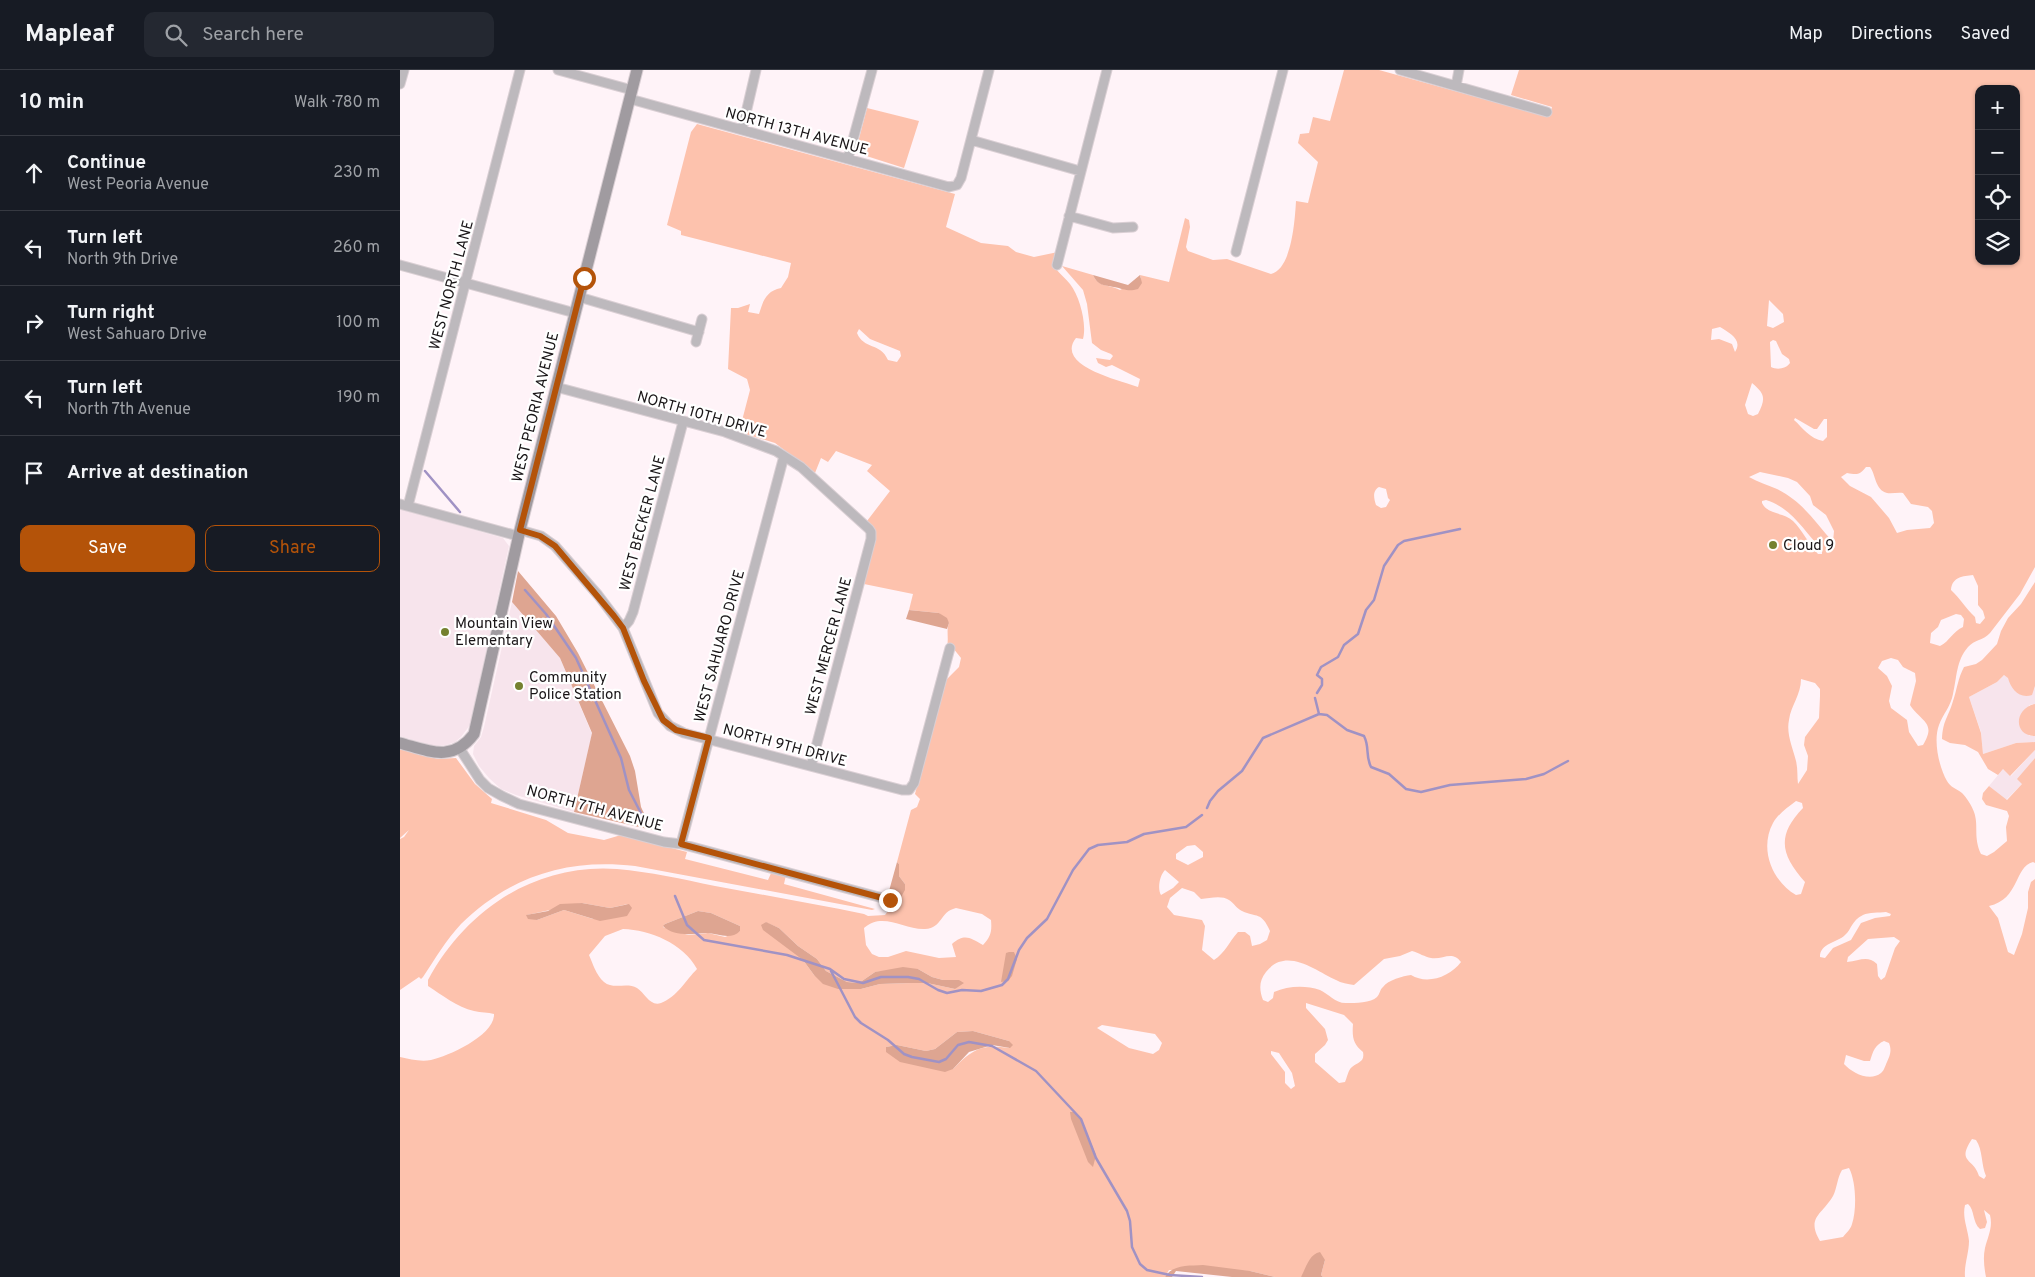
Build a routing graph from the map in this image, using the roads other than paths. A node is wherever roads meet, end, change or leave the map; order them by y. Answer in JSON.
{"nodes":[{"id":1,"x":404,"y":70,"type":"edge"},
{"id":2,"x":520,"y":70,"type":"edge"},
{"id":3,"x":558,"y":70,"type":"edge"},
{"id":4,"x":637,"y":70,"type":"edge"},
{"id":5,"x":756,"y":70,"type":"edge"},
{"id":6,"x":872,"y":70,"type":"edge"},
{"id":7,"x":989,"y":70,"type":"edge"},
{"id":8,"x":1107,"y":70,"type":"edge"},
{"id":9,"x":1283,"y":70,"type":"edge"},
{"id":10,"x":1400,"y":70,"type":"edge"},
{"id":11,"x":1459,"y":70,"type":"edge"},
{"id":12,"x":400,"y":84,"type":"edge"},
{"id":13,"x":1456,"y":86,"type":"junction"},
{"id":14,"x":631,"y":94,"type":"junction"},
{"id":15,"x":1547,"y":112,"type":"dead end"},
{"id":16,"x":742,"y":130,"type":"junction"},
{"id":17,"x":970,"y":140,"type":"junction"},
{"id":18,"x":848,"y":158,"type":"junction"},
{"id":19,"x":1080,"y":171,"type":"junction"},
{"id":20,"x":1068,"y":216,"type":"junction"},
{"id":21,"x":1133,"y":227,"type":"dead end"},
{"id":22,"x":1236,"y":252,"type":"dead end"},
{"id":23,"x":400,"y":265,"type":"edge"},
{"id":24,"x":1057,"y":265,"type":"dead end"},
{"id":25,"x":466,"y":283,"type":"junction"},
{"id":26,"x":578,"y":297,"type":"junction"},
{"id":27,"x":574,"y":313,"type":"junction"},
{"id":28,"x":702,"y":319,"type":"dead end"},
{"id":29,"x":699,"y":332,"type":"junction"},
{"id":30,"x":696,"y":342,"type":"dead end"},
{"id":31,"x":556,"y":387,"type":"junction"},
{"id":32,"x":683,"y":422,"type":"junction"},
{"id":33,"x":784,"y":456,"type":"junction"},
{"id":34,"x":404,"y":505,"type":"edge"},
{"id":35,"x":871,"y":532,"type":"joint"},
{"id":36,"x":519,"y":533,"type":"junction"},
{"id":37,"x":623,"y":628,"type":"junction"},
{"id":38,"x":950,"y":648,"type":"dead end"},
{"id":39,"x":709,"y":738,"type":"junction"},
{"id":40,"x":400,"y":743,"type":"edge"},
{"id":41,"x":460,"y":748,"type":"junction"},
{"id":42,"x":811,"y":766,"type":"junction"},
{"id":43,"x":681,"y":844,"type":"junction"},
{"id":44,"x":890,"y":900,"type":"dead end"}],
"edges":[{"from":1,"to":12,"type":"street"},
{"from":2,"to":25,"type":"street","name":"WEST NORTH LANE"},
{"from":3,"to":14,"type":"street","name":"NORTH 13TH AVENUE"},
{"from":4,"to":14,"type":"main road","name":"WEST PEORIA AVENUE"},
{"from":5,"to":16,"type":"street"},
{"from":6,"to":18,"type":"street"},
{"from":7,"to":17,"type":"street"},
{"from":8,"to":19,"type":"street"},
{"from":9,"to":22,"type":"street"},
{"from":10,"to":13,"type":"street"},
{"from":11,"to":13,"type":"street"},
{"from":13,"to":15,"type":"street"},
{"from":14,"to":16,"type":"street","name":"NORTH 13TH AVENUE"},
{"from":14,"to":26,"type":"main road","name":"WEST PEORIA AVENUE"},
{"from":16,"to":18,"type":"street","name":"NORTH 13TH AVENUE"},
{"from":17,"to":18,"type":"street","name":"NORTH 13TH AVENUE"},
{"from":17,"to":19,"type":"street"},
{"from":19,"to":20,"type":"street"},
{"from":20,"to":21,"type":"street"},
{"from":20,"to":24,"type":"street"},
{"from":23,"to":25,"type":"street"},
{"from":25,"to":27,"type":"street"},
{"from":25,"to":34,"type":"street","name":"WEST NORTH LANE"},
{"from":26,"to":27,"type":"main road","name":"WEST PEORIA AVENUE"},
{"from":26,"to":29,"type":"street"},
{"from":27,"to":31,"type":"main road","name":"WEST PEORIA AVENUE"},
{"from":28,"to":29,"type":"street"},
{"from":29,"to":30,"type":"street"},
{"from":31,"to":32,"type":"street","name":"NORTH 10TH DRIVE"},
{"from":31,"to":36,"type":"main road","name":"WEST PEORIA AVENUE"},
{"from":32,"to":33,"type":"street","name":"NORTH 10TH DRIVE"},
{"from":32,"to":37,"type":"street","name":"WEST BECKER LANE"},
{"from":33,"to":35,"type":"street","name":"NORTH 10TH DRIVE"},
{"from":33,"to":39,"type":"street","name":"WEST SAHUARO DRIVE"},
{"from":34,"to":36,"type":"street","name":"NORTH 9TH DRIVE"},
{"from":35,"to":42,"type":"street","name":"WEST MERCER LANE"},
{"from":36,"to":37,"type":"street","name":"NORTH 9TH DRIVE"},
{"from":36,"to":41,"type":"main road","name":"WEST PEORIA AVENUE"},
{"from":37,"to":39,"type":"street","name":"NORTH 9TH DRIVE"},
{"from":38,"to":42,"type":"street","name":"NORTH 9TH DRIVE"},
{"from":39,"to":42,"type":"street","name":"NORTH 9TH DRIVE"},
{"from":39,"to":43,"type":"street","name":"WEST SAHUARO DRIVE"},
{"from":40,"to":41,"type":"main road"},
{"from":41,"to":43,"type":"street","name":"NORTH 7TH AVENUE"},
{"from":43,"to":44,"type":"street","name":"NORTH 7TH AVENUE"}]}
